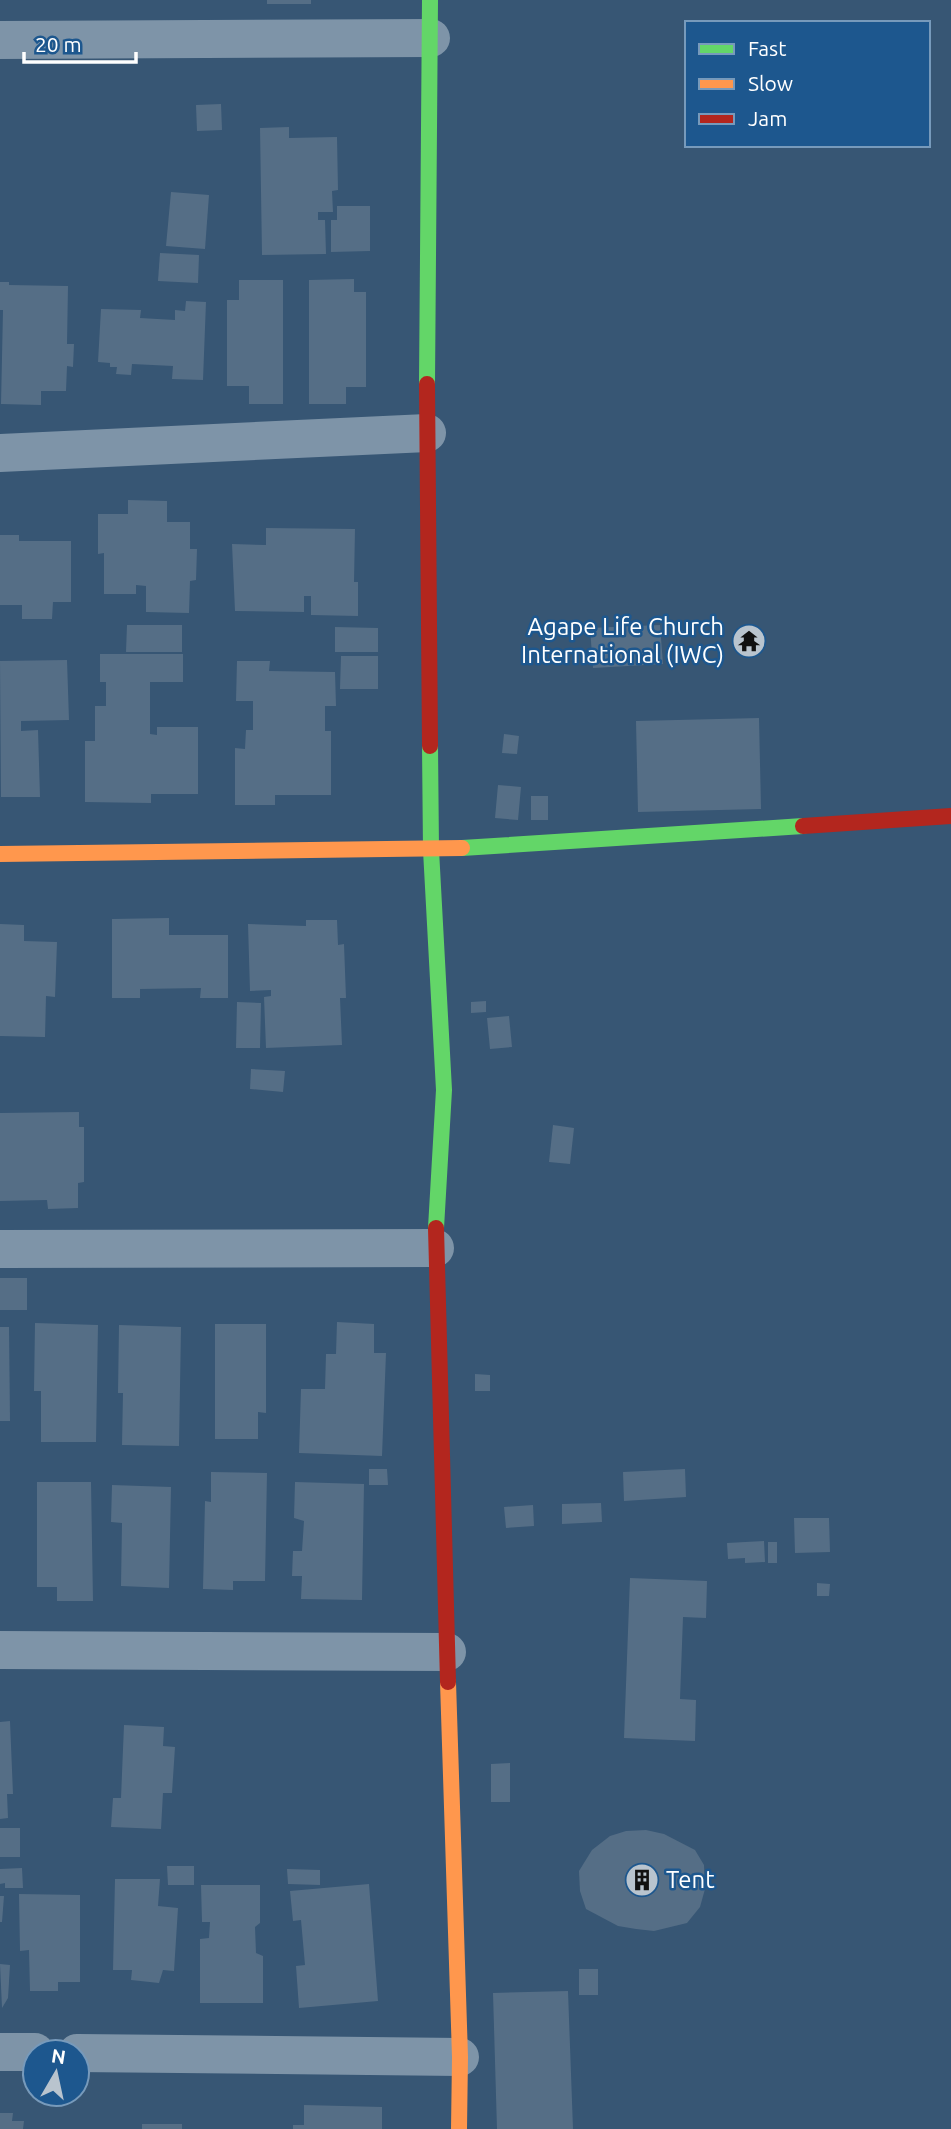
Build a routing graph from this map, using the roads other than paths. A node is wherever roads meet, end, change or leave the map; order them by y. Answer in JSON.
{"nodes":[{"id":1,"x":430,"y":0,"type":"edge"},
{"id":2,"x":431,"y":38,"type":"junction"},
{"id":3,"x":0,"y":40,"type":"edge"},
{"id":4,"x":427,"y":433,"type":"junction"},
{"id":5,"x":0,"y":453,"type":"edge"},
{"id":6,"x":951,"y":816,"type":"edge"},
{"id":7,"x":431,"y":850,"type":"junction"},
{"id":8,"x":0,"y":854,"type":"edge"},
{"id":9,"x":435,"y":1248,"type":"junction"},
{"id":10,"x":0,"y":1249,"type":"edge"},
{"id":11,"x":0,"y":1650,"type":"edge"},
{"id":12,"x":447,"y":1652,"type":"junction"},
{"id":13,"x":0,"y":2052,"type":"edge"},
{"id":14,"x":21,"y":2052,"type":"edge"},
{"id":15,"x":91,"y":2053,"type":"edge"},
{"id":16,"x":460,"y":2057,"type":"junction"},
{"id":17,"x":459,"y":2129,"type":"edge"}],
"edges":[{"from":1,"to":2,"type":"street"},
{"from":2,"to":3,"type":"street"},
{"from":2,"to":4,"type":"street"},
{"from":4,"to":5,"type":"street"},
{"from":4,"to":7,"type":"street"},
{"from":6,"to":7,"type":"street"},
{"from":7,"to":8,"type":"street"},
{"from":7,"to":9,"type":"street"},
{"from":9,"to":10,"type":"street"},
{"from":9,"to":12,"type":"street"},
{"from":11,"to":12,"type":"street"},
{"from":12,"to":16,"type":"street"},
{"from":13,"to":14,"type":"street"},
{"from":15,"to":16,"type":"street"},
{"from":16,"to":17,"type":"street"}]}
